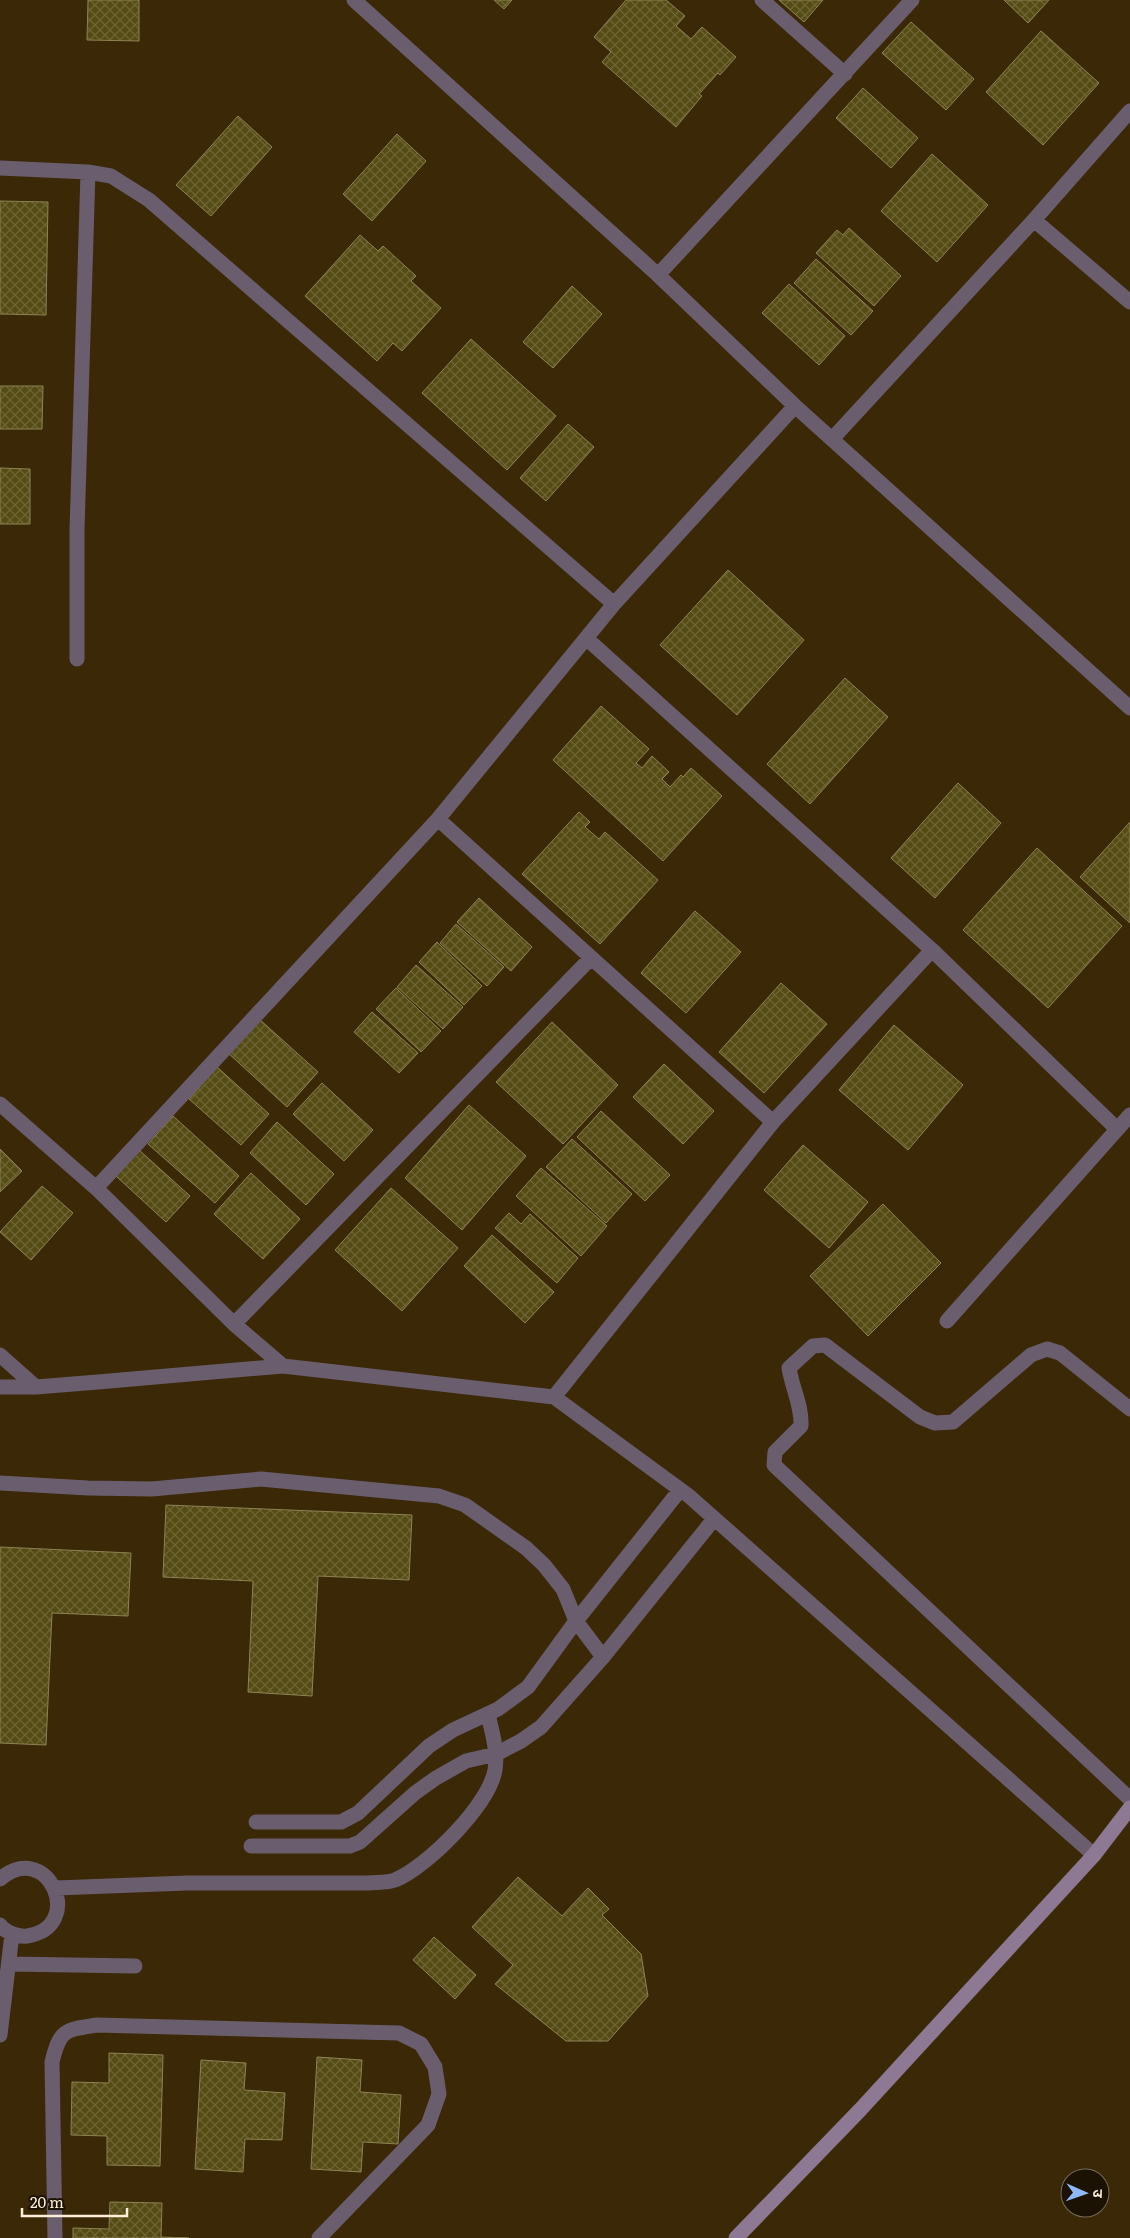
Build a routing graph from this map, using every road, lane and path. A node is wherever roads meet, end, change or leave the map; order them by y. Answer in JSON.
{"nodes":[{"id":1,"x":354,"y":0,"type":"edge"},
{"id":2,"x":762,"y":0,"type":"edge"},
{"id":3,"x":912,"y":0,"type":"edge"},
{"id":4,"x":844,"y":74,"type":"junction"},
{"id":5,"x":1130,"y":111,"type":"edge"},
{"id":6,"x":0,"y":168,"type":"edge"},
{"id":7,"x":88,"y":172,"type":"junction"},
{"id":8,"x":1034,"y":220,"type":"junction"},
{"id":9,"x":658,"y":275,"type":"junction"},
{"id":10,"x":1130,"y":302,"type":"edge"},
{"id":11,"x":795,"y":406,"type":"junction"},
{"id":12,"x":833,"y":438,"type":"junction"},
{"id":13,"x":614,"y":604,"type":"junction"},
{"id":14,"x":586,"y":638,"type":"junction"},
{"id":15,"x":77,"y":659,"type":"dead end"},
{"id":16,"x":1130,"y":708,"type":"edge"},
{"id":17,"x":438,"y":819,"type":"junction"},
{"id":18,"x":932,"y":950,"type":"junction"},
{"id":19,"x":591,"y":958,"type":"junction"},
{"id":20,"x":0,"y":1104,"type":"edge"},
{"id":21,"x":1130,"y":1115,"type":"edge"},
{"id":22,"x":773,"y":1122,"type":"junction"},
{"id":23,"x":1117,"y":1129,"type":"junction"},
{"id":24,"x":96,"y":1188,"type":"junction"},
{"id":25,"x":947,"y":1321,"type":"dead end"},
{"id":26,"x":234,"y":1324,"type":"junction"},
{"id":27,"x":0,"y":1355,"type":"edge"},
{"id":28,"x":283,"y":1366,"type":"junction"},
{"id":29,"x":0,"y":1387,"type":"edge"},
{"id":30,"x":36,"y":1387,"type":"junction"},
{"id":31,"x":554,"y":1397,"type":"junction"},
{"id":32,"x":1130,"y":1409,"type":"edge"},
{"id":33,"x":0,"y":1483,"type":"edge"},
{"id":34,"x":680,"y":1490,"type":"junction"},
{"id":35,"x":714,"y":1519,"type":"junction"},
{"id":36,"x":576,"y":1621,"type":"junction"},
{"id":37,"x":603,"y":1657,"type":"junction"},
{"id":38,"x":488,"y":1714,"type":"junction"},
{"id":39,"x":496,"y":1754,"type":"junction"},
{"id":40,"x":1130,"y":1799,"type":"edge"},
{"id":41,"x":1130,"y":1808,"type":"edge"},
{"id":42,"x":256,"y":1822,"type":"dead end"},
{"id":43,"x":251,"y":1846,"type":"dead end"},
{"id":44,"x":1094,"y":1855,"type":"junction"},
{"id":45,"x":0,"y":1879,"type":"edge"},
{"id":46,"x":56,"y":1888,"type":"junction"},
{"id":47,"x":6,"y":1929,"type":"edge"},
{"id":48,"x":9,"y":1964,"type":"junction"},
{"id":49,"x":135,"y":1966,"type":"dead end"},
{"id":50,"x":0,"y":2035,"type":"edge"},
{"id":51,"x":55,"y":2238,"type":"edge"},
{"id":52,"x":318,"y":2238,"type":"edge"},
{"id":53,"x":736,"y":2238,"type":"edge"}],
"edges":[{"from":1,"to":9,"type":"street"},
{"from":2,"to":4,"type":"street"},
{"from":3,"to":4,"type":"street"},
{"from":4,"to":9,"type":"street"},
{"from":5,"to":8,"type":"street"},
{"from":6,"to":7,"type":"street"},
{"from":7,"to":13,"type":"street"},
{"from":7,"to":15,"type":"street"},
{"from":8,"to":10,"type":"street"},
{"from":8,"to":12,"type":"street"},
{"from":9,"to":11,"type":"street"},
{"from":11,"to":12,"type":"street"},
{"from":11,"to":13,"type":"street"},
{"from":12,"to":16,"type":"street"},
{"from":13,"to":14,"type":"street"},
{"from":14,"to":17,"type":"street"},
{"from":14,"to":18,"type":"street"},
{"from":17,"to":19,"type":"street"},
{"from":17,"to":24,"type":"street"},
{"from":18,"to":22,"type":"street"},
{"from":18,"to":23,"type":"street"},
{"from":19,"to":22,"type":"street"},
{"from":19,"to":26,"type":"street"},
{"from":20,"to":24,"type":"street"},
{"from":21,"to":23,"type":"street"},
{"from":22,"to":31,"type":"street"},
{"from":23,"to":25,"type":"street"},
{"from":24,"to":26,"type":"street"},
{"from":26,"to":28,"type":"street"},
{"from":27,"to":30,"type":"street"},
{"from":28,"to":30,"type":"street"},
{"from":28,"to":31,"type":"street"},
{"from":29,"to":30,"type":"street"},
{"from":31,"to":34,"type":"street"},
{"from":32,"to":40,"type":"street"},
{"from":33,"to":36,"type":"street"},
{"from":34,"to":35,"type":"street"},
{"from":34,"to":36,"type":"street"},
{"from":35,"to":37,"type":"street"},
{"from":35,"to":44,"type":"street"},
{"from":36,"to":37,"type":"street"},
{"from":36,"to":38,"type":"street"},
{"from":37,"to":39,"type":"street"},
{"from":38,"to":39,"type":"street"},
{"from":38,"to":42,"type":"street"},
{"from":39,"to":43,"type":"street"},
{"from":39,"to":46,"type":"street"},
{"from":41,"to":44,"type":"street"},
{"from":44,"to":53,"type":"street"},
{"from":45,"to":46,"type":"street"},
{"from":46,"to":47,"type":"street"},
{"from":47,"to":48,"type":"street"},
{"from":48,"to":49,"type":"street"},
{"from":48,"to":50,"type":"street"},
{"from":51,"to":52,"type":"street"}]}
